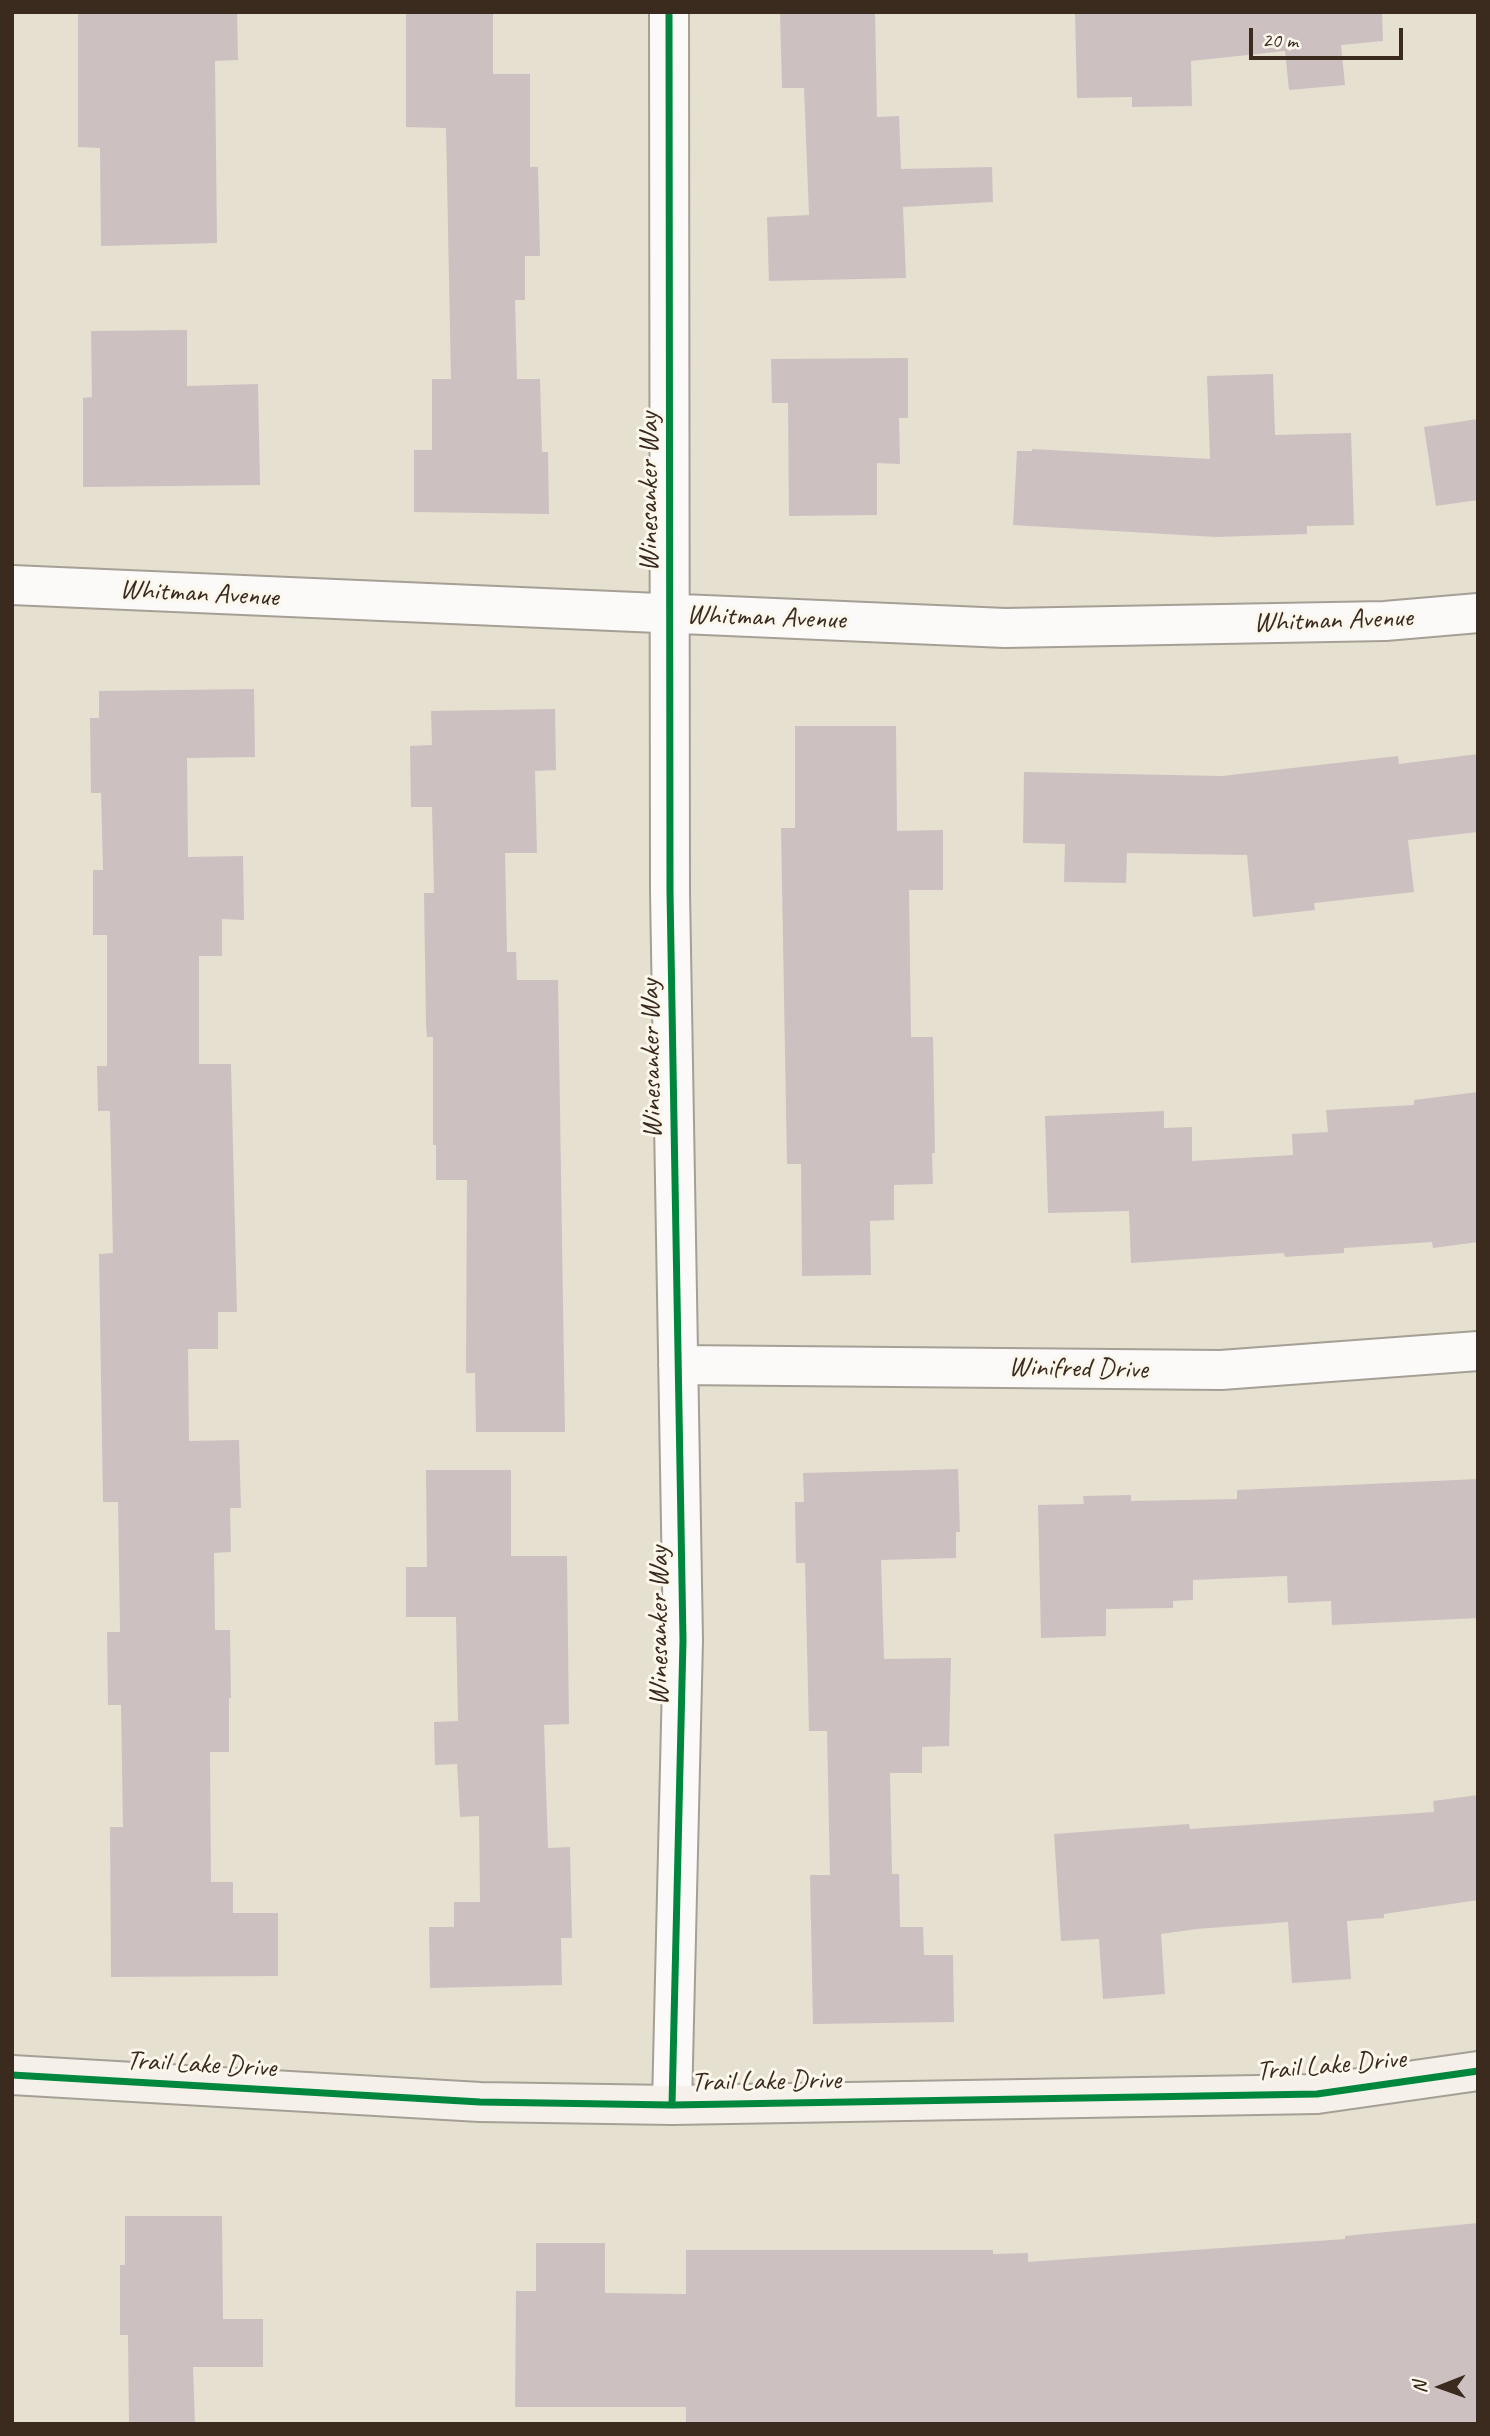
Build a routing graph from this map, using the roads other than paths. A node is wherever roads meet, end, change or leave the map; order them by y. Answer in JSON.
{"nodes":[{"id":1,"x":669,"y":12,"type":"edge"},
{"id":2,"x":12,"y":585,"type":"edge"},
{"id":3,"x":1478,"y":613,"type":"edge"},
{"id":4,"x":671,"y":614,"type":"junction"},
{"id":5,"x":1478,"y":1351,"type":"edge"},
{"id":6,"x":678,"y":1365,"type":"junction"},
{"id":7,"x":1478,"y":2071,"type":"edge"},
{"id":8,"x":12,"y":2075,"type":"edge"},
{"id":9,"x":673,"y":2105,"type":"junction"}],
"edges":[{"from":1,"to":4,"type":"street","name":"Winesanker Way"},
{"from":2,"to":4,"type":"street","name":"Whitman Avenue"},
{"from":3,"to":4,"type":"street","name":"Whitman Avenue"},
{"from":4,"to":6,"type":"street","name":"Winesanker Way"},
{"from":5,"to":6,"type":"street","name":"Winifred Drive"},
{"from":6,"to":9,"type":"street","name":"Winesanker Way"},
{"from":7,"to":9,"type":"street","name":"Trail Lake Drive"},
{"from":8,"to":9,"type":"street","name":"Trail Lake Drive"}]}
